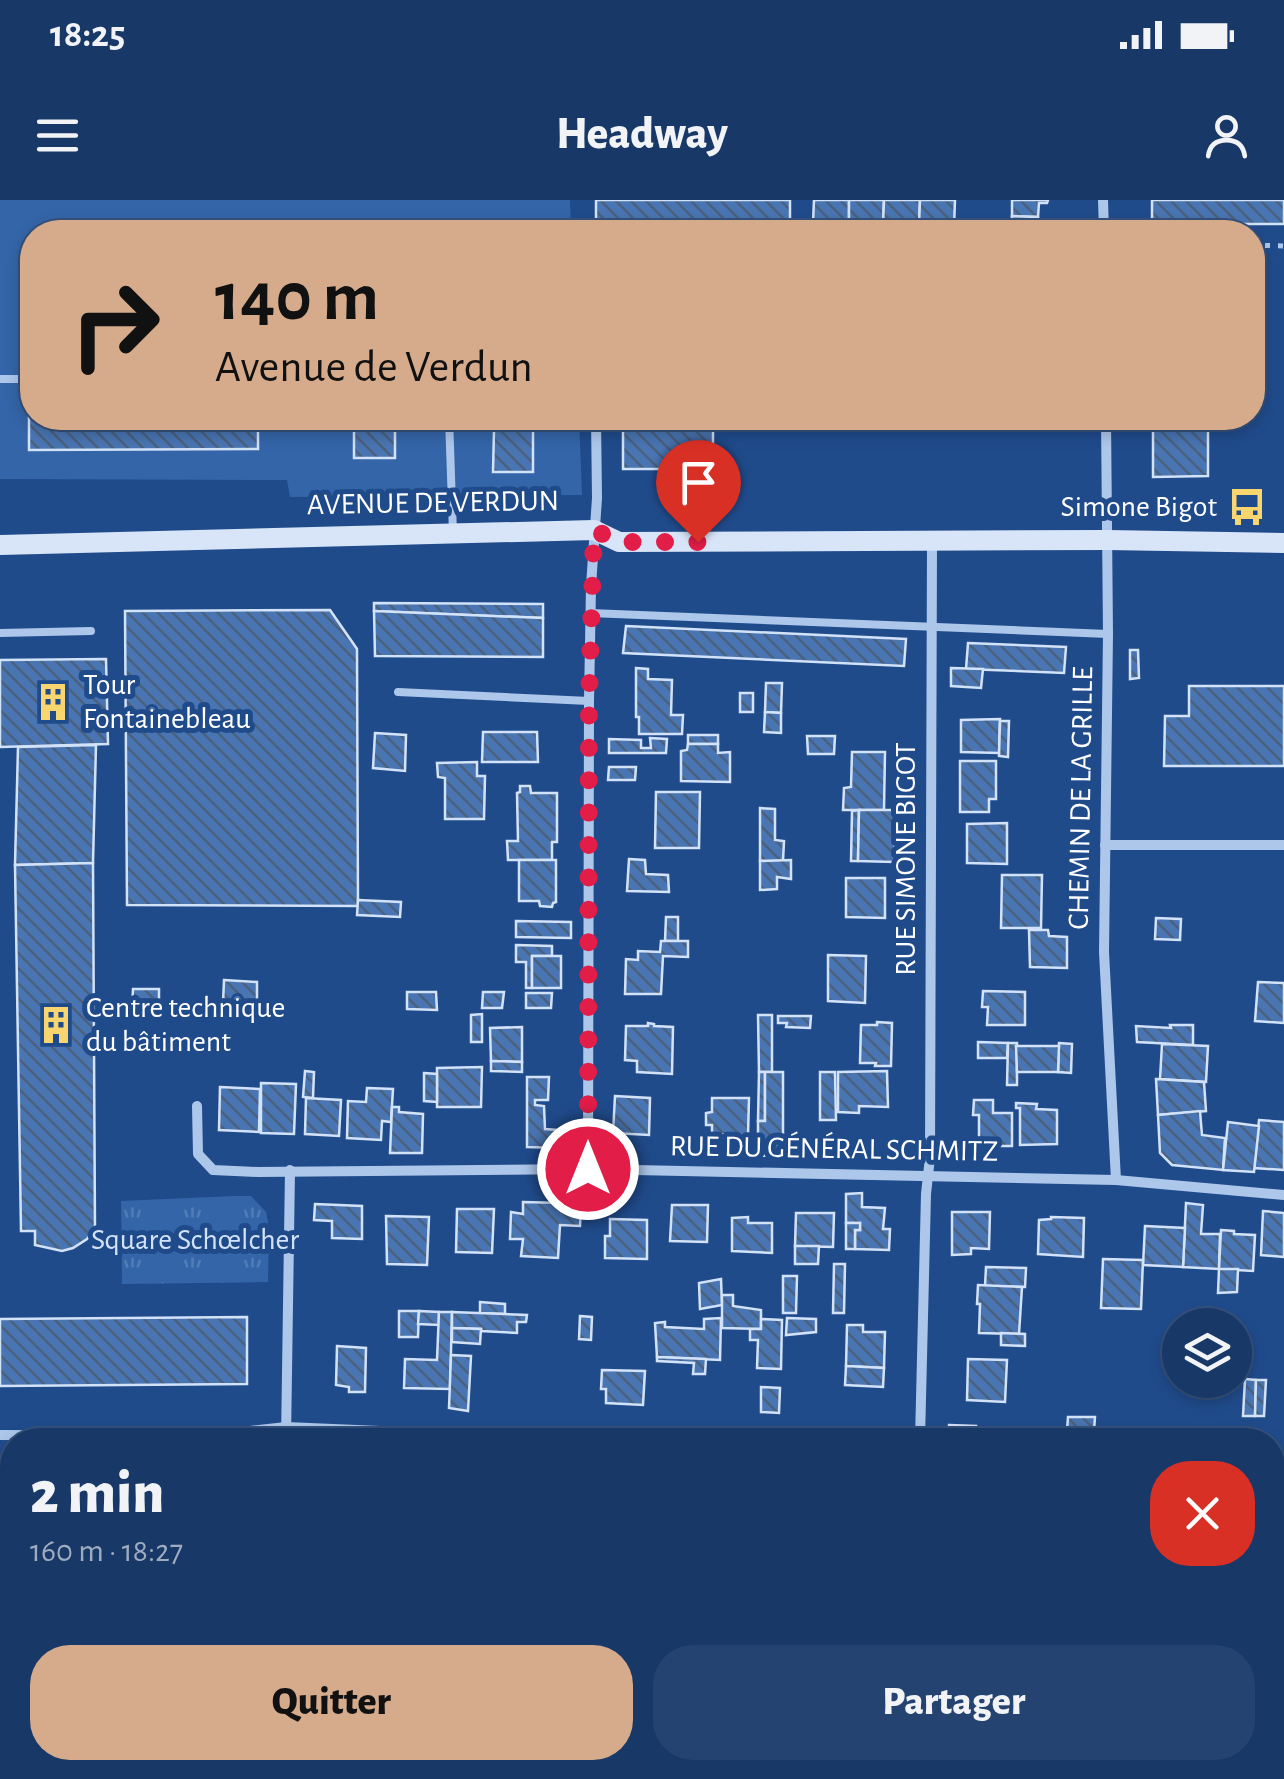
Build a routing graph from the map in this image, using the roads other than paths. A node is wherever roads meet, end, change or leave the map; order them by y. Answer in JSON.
{"nodes":[{"id":1,"x":449,"y":430,"type":"edge"},
{"id":2,"x":596,"y":430,"type":"edge"},
{"id":3,"x":1106,"y":430,"type":"edge"},
{"id":4,"x":594,"y":530,"type":"junction"},
{"id":5,"x":452,"y":533,"type":"junction"},
{"id":6,"x":1106,"y":540,"type":"junction"},
{"id":7,"x":932,"y":542,"type":"junction"},
{"id":8,"x":1284,"y":542,"type":"edge"},
{"id":9,"x":0,"y":545,"type":"edge"},
{"id":10,"x":590,"y":613,"type":"junction"},
{"id":11,"x":932,"y":626,"type":"junction"},
{"id":12,"x":92,"y":631,"type":"dead end"},
{"id":13,"x":0,"y":634,"type":"edge"},
{"id":14,"x":1108,"y":634,"type":"junction"},
{"id":15,"x":398,"y":692,"type":"dead end"},
{"id":16,"x":589,"y":700,"type":"junction"},
{"id":17,"x":1105,"y":845,"type":"junction"},
{"id":18,"x":1284,"y":845,"type":"edge"},
{"id":19,"x":197,"y":1106,"type":"dead end"},
{"id":20,"x":588,"y":1169,"type":"junction"},
{"id":21,"x":290,"y":1170,"type":"junction"},
{"id":22,"x":928,"y":1176,"type":"junction"},
{"id":23,"x":1116,"y":1180,"type":"junction"},
{"id":24,"x":1284,"y":1195,"type":"edge"},
{"id":25,"x":286,"y":1427,"type":"junction"},
{"id":26,"x":277,"y":1428,"type":"edge"},
{"id":27,"x":309,"y":1428,"type":"edge"},
{"id":28,"x":920,"y":1428,"type":"edge"}],
"edges":[{"from":1,"to":5,"type":"lane"},
{"from":2,"to":4,"type":"street"},
{"from":3,"to":6,"type":"street","name":"CHEMIN DE LA GRILLE"},
{"from":4,"to":5,"type":"street","name":"AVENUE DE VERDUN"},
{"from":4,"to":7,"type":"street","name":"AVENUE DE VERDUN"},
{"from":4,"to":10,"type":"street"},
{"from":5,"to":9,"type":"street","name":"AVENUE DE VERDUN"},
{"from":6,"to":7,"type":"street","name":"AVENUE DE VERDUN"},
{"from":6,"to":8,"type":"street","name":"AVENUE DE VERDUN"},
{"from":6,"to":14,"type":"street","name":"CHEMIN DE LA GRILLE"},
{"from":7,"to":11,"type":"street","name":"RUE SIMONE BIGOT"},
{"from":10,"to":11,"type":"lane"},
{"from":10,"to":16,"type":"street"},
{"from":11,"to":14,"type":"lane"},
{"from":11,"to":22,"type":"street","name":"RUE SIMONE BIGOT"},
{"from":12,"to":13,"type":"lane"},
{"from":14,"to":17,"type":"street","name":"CHEMIN DE LA GRILLE"},
{"from":15,"to":16,"type":"lane"},
{"from":16,"to":20,"type":"street"},
{"from":17,"to":18,"type":"street"},
{"from":17,"to":23,"type":"street","name":"CHEMIN DE LA GRILLE"},
{"from":19,"to":21,"type":"street","name":"RUE DU GÉNÉRAL SCHMITZ"},
{"from":20,"to":21,"type":"street","name":"RUE DU GÉNÉRAL SCHMITZ"},
{"from":20,"to":22,"type":"street","name":"RUE DU GÉNÉRAL SCHMITZ"},
{"from":21,"to":25,"type":"street"},
{"from":22,"to":23,"type":"street","name":"RUE DU GÉNÉRAL SCHMITZ"},
{"from":22,"to":28,"type":"street","name":"RUE SIMONE BIGOT"},
{"from":23,"to":24,"type":"street","name":"RUE DU GÉNÉRAL SCHMITZ"},
{"from":25,"to":26,"type":"street"},
{"from":25,"to":27,"type":"street"}]}
